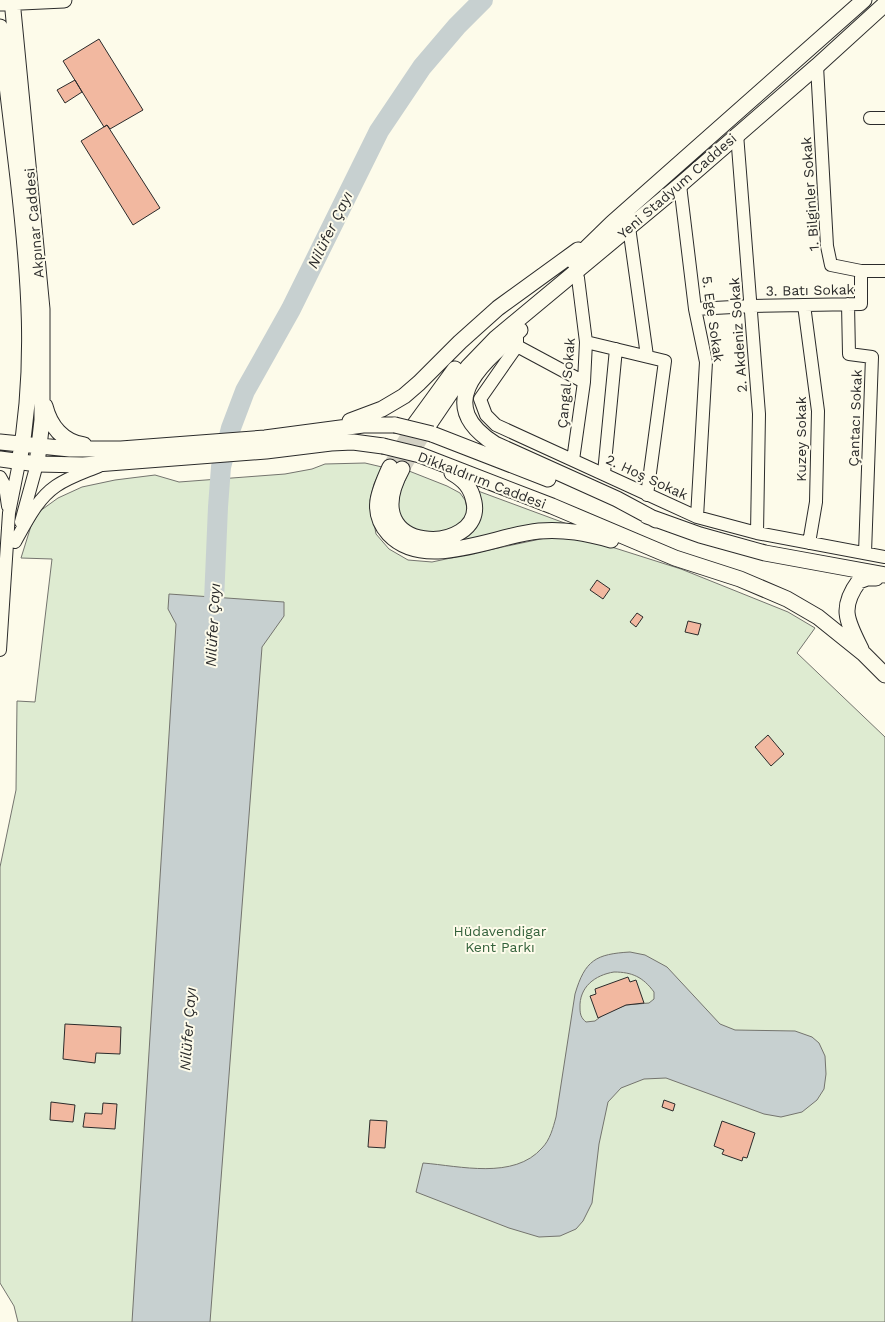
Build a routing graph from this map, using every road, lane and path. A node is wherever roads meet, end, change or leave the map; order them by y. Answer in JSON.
{"nodes":[{"id":1,"x":64,"y":0,"type":"edge"},
{"id":2,"x":864,"y":0,"type":"edge"},
{"id":3,"x":8,"y":2,"type":"edge"},
{"id":4,"x":885,"y":4,"type":"edge"},
{"id":5,"x":0,"y":27,"type":"edge"},
{"id":6,"x":818,"y":66,"type":"junction"},
{"id":7,"x":870,"y":118,"type":"dead end"},
{"id":8,"x":885,"y":118,"type":"edge"},
{"id":9,"x":737,"y":134,"type":"junction"},
{"id":10,"x":680,"y":185,"type":"junction"},
{"id":11,"x":612,"y":224,"type":"junction"},
{"id":12,"x":629,"y":227,"type":"junction"},
{"id":13,"x":861,"y":271,"type":"junction"},
{"id":14,"x":885,"y":271,"type":"edge"},
{"id":15,"x":578,"y":278,"type":"junction"},
{"id":16,"x":848,"y":304,"type":"junction"},
{"id":17,"x":804,"y":305,"type":"junction"},
{"id":18,"x":752,"y":306,"type":"junction"},
{"id":19,"x":695,"y":309,"type":"junction"},
{"id":20,"x":517,"y":340,"type":"junction"},
{"id":21,"x":586,"y":342,"type":"junction"},
{"id":22,"x":616,"y":349,"type":"junction"},
{"id":23,"x":647,"y":356,"type":"junction"},
{"id":24,"x":462,"y":367,"type":"junction"},
{"id":25,"x":584,"y":382,"type":"junction"},
{"id":26,"x":36,"y":396,"type":"junction"},
{"id":27,"x":425,"y":428,"type":"junction"},
{"id":28,"x":314,"y":430,"type":"junction"},
{"id":29,"x":0,"y":437,"type":"edge"},
{"id":30,"x":0,"y":442,"type":"edge"},
{"id":31,"x":23,"y":444,"type":"junction"},
{"id":32,"x":266,"y":444,"type":"junction"},
{"id":33,"x":40,"y":447,"type":"junction"},
{"id":34,"x":121,"y":449,"type":"junction"},
{"id":35,"x":157,"y":452,"type":"junction"},
{"id":36,"x":420,"y":455,"type":"junction"},
{"id":37,"x":0,"y":459,"type":"edge"},
{"id":38,"x":574,"y":460,"type":"junction"},
{"id":39,"x":19,"y":463,"type":"junction"},
{"id":40,"x":109,"y":463,"type":"junction"},
{"id":41,"x":37,"y":464,"type":"junction"},
{"id":42,"x":604,"y":473,"type":"junction"},
{"id":43,"x":0,"y":477,"type":"edge"},
{"id":44,"x":647,"y":495,"type":"junction"},
{"id":45,"x":9,"y":513,"type":"junction"},
{"id":46,"x":697,"y":517,"type":"junction"},
{"id":47,"x":656,"y":520,"type":"junction"},
{"id":48,"x":757,"y":533,"type":"junction"},
{"id":49,"x":15,"y":542,"type":"junction"},
{"id":50,"x":810,"y":544,"type":"junction"},
{"id":51,"x":865,"y":553,"type":"junction"},
{"id":52,"x":885,"y":557,"type":"edge"},
{"id":53,"x":675,"y":558,"type":"junction"},
{"id":54,"x":885,"y":576,"type":"edge"},
{"id":55,"x":5,"y":582,"type":"junction"},
{"id":56,"x":0,"y":650,"type":"edge"},
{"id":57,"x":864,"y":654,"type":"junction"},
{"id":58,"x":885,"y":675,"type":"edge"}],
"edges":[{"from":1,"to":3,"type":"main road"},
{"from":2,"to":11,"type":"main road","name":"Yeni Stadyum Caddesi"},
{"from":3,"to":26,"type":"main road","name":"Akpınar Caddesi"},
{"from":4,"to":6,"type":"main road","name":"Yeni Stadyum Caddesi"},
{"from":5,"to":26,"type":"main road","name":"Akpınar Caddesi"},
{"from":6,"to":9,"type":"main road","name":"Yeni Stadyum Caddesi"},
{"from":6,"to":13,"type":"street","name":"1. Bilginler Sokak"},
{"from":7,"to":8,"type":"street"},
{"from":9,"to":10,"type":"main road","name":"Yeni Stadyum Caddesi"},
{"from":9,"to":18,"type":"street","name":"2. Akdeniz Sokak"},
{"from":10,"to":12,"type":"main road","name":"Yeni Stadyum Caddesi"},
{"from":10,"to":19,"type":"street","name":"5. Ege Sokak"},
{"from":11,"to":24,"type":"main road","name":"Yeni Stadyum Caddesi"},
{"from":11,"to":28,"type":"main road"},
{"from":12,"to":15,"type":"main road"},
{"from":12,"to":23,"type":"street"},
{"from":12,"to":24,"type":"main road","name":"Yeni Stadyum Caddesi"},
{"from":13,"to":14,"type":"street","name":"1. Bilginler Sokak"},
{"from":13,"to":16,"type":"street","name":"3. Batı Sokak"},
{"from":15,"to":20,"type":"main road"},
{"from":15,"to":21,"type":"street","name":"Çangal Sokak"},
{"from":16,"to":17,"type":"street","name":"3. Batı Sokak"},
{"from":16,"to":51,"type":"street","name":"Çantacı Sokak"},
{"from":17,"to":18,"type":"street","name":"3. Batı Sokak"},
{"from":17,"to":50,"type":"street","name":"Kuzey Sokak"},
{"from":18,"to":19,"type":"street","name":"3. Batı Sokak"},
{"from":18,"to":48,"type":"street","name":"2. Akdeniz Sokak"},
{"from":19,"to":46,"type":"street","name":"5. Ege Sokak"},
{"from":20,"to":25,"type":"street"},
{"from":20,"to":38,"type":"street","name":"2. Hoş Sokak"},
{"from":20,"to":47,"type":"main road"},
{"from":21,"to":22,"type":"street"},
{"from":21,"to":25,"type":"street","name":"Çangal Sokak"},
{"from":22,"to":23,"type":"street"},
{"from":22,"to":42,"type":"street"},
{"from":23,"to":44,"type":"street"},
{"from":24,"to":27,"type":"main road"},
{"from":25,"to":38,"type":"street","name":"Çangal Sokak"},
{"from":26,"to":29,"type":"main road"},
{"from":26,"to":31,"type":"main road","name":"Akpınar Caddesi"},
{"from":26,"to":33,"type":"main road","name":"Akpınar Caddesi"},
{"from":26,"to":34,"type":"main road"},
{"from":27,"to":28,"type":"main road","name":"Dikkaldırım Caddesi","bridge":true},
{"from":27,"to":47,"type":"main road","name":"Dikkaldırım Caddesi"},
{"from":28,"to":32,"type":"main road","name":"Dikkaldırım Caddesi"},
{"from":30,"to":31,"type":"main road","name":"Dikkaldırım Caddesi"},
{"from":31,"to":33,"type":"main road","name":"Dikkaldırım Caddesi"},
{"from":31,"to":39,"type":"main road","name":"Akpınar Caddesi"},
{"from":32,"to":35,"type":"main road","name":"Dikkaldırım Caddesi"},
{"from":32,"to":36,"type":"main road","name":"Dikkaldırım Caddesi","bridge":true},
{"from":33,"to":34,"type":"main road","name":"Dikkaldırım Caddesi"},
{"from":33,"to":41,"type":"main road","name":"Akpınar Caddesi"},
{"from":34,"to":35,"type":"main road","name":"Dikkaldırım Caddesi"},
{"from":35,"to":40,"type":"main road","name":"Dikkaldırım Caddesi"},
{"from":36,"to":53,"type":"main road","name":"Dikkaldırım Caddesi"},
{"from":36,"to":53,"type":"main road"},
{"from":37,"to":39,"type":"main road","name":"Dikkaldırım Caddesi"},
{"from":38,"to":42,"type":"street","name":"2. Hoş Sokak"},
{"from":39,"to":41,"type":"main road","name":"Dikkaldırım Caddesi"},
{"from":39,"to":45,"type":"street"},
{"from":40,"to":41,"type":"main road","name":"Dikkaldırım Caddesi"},
{"from":40,"to":49,"type":"street"},
{"from":41,"to":49,"type":"street"},
{"from":42,"to":44,"type":"street","name":"2. Hoş Sokak"},
{"from":43,"to":45,"type":"street"},
{"from":44,"to":46,"type":"street","name":"2. Hoş Sokak"},
{"from":45,"to":55,"type":"street"},
{"from":46,"to":48,"type":"street","name":"2. Hoş Sokak"},
{"from":47,"to":54,"type":"main road","name":"Dikkaldırım Caddesi"},
{"from":48,"to":50,"type":"street","name":"2. Hoş Sokak"},
{"from":49,"to":55,"type":"street"},
{"from":50,"to":51,"type":"street","name":"2. Hoş Sokak"},
{"from":51,"to":52,"type":"street","name":"2. Hoş Sokak"},
{"from":53,"to":57,"type":"main road","name":"Dikkaldırım Caddesi"},
{"from":54,"to":57,"type":"main road"},
{"from":55,"to":56,"type":"street"},
{"from":57,"to":58,"type":"main road","name":"Dikkaldırım Caddesi"}]}
